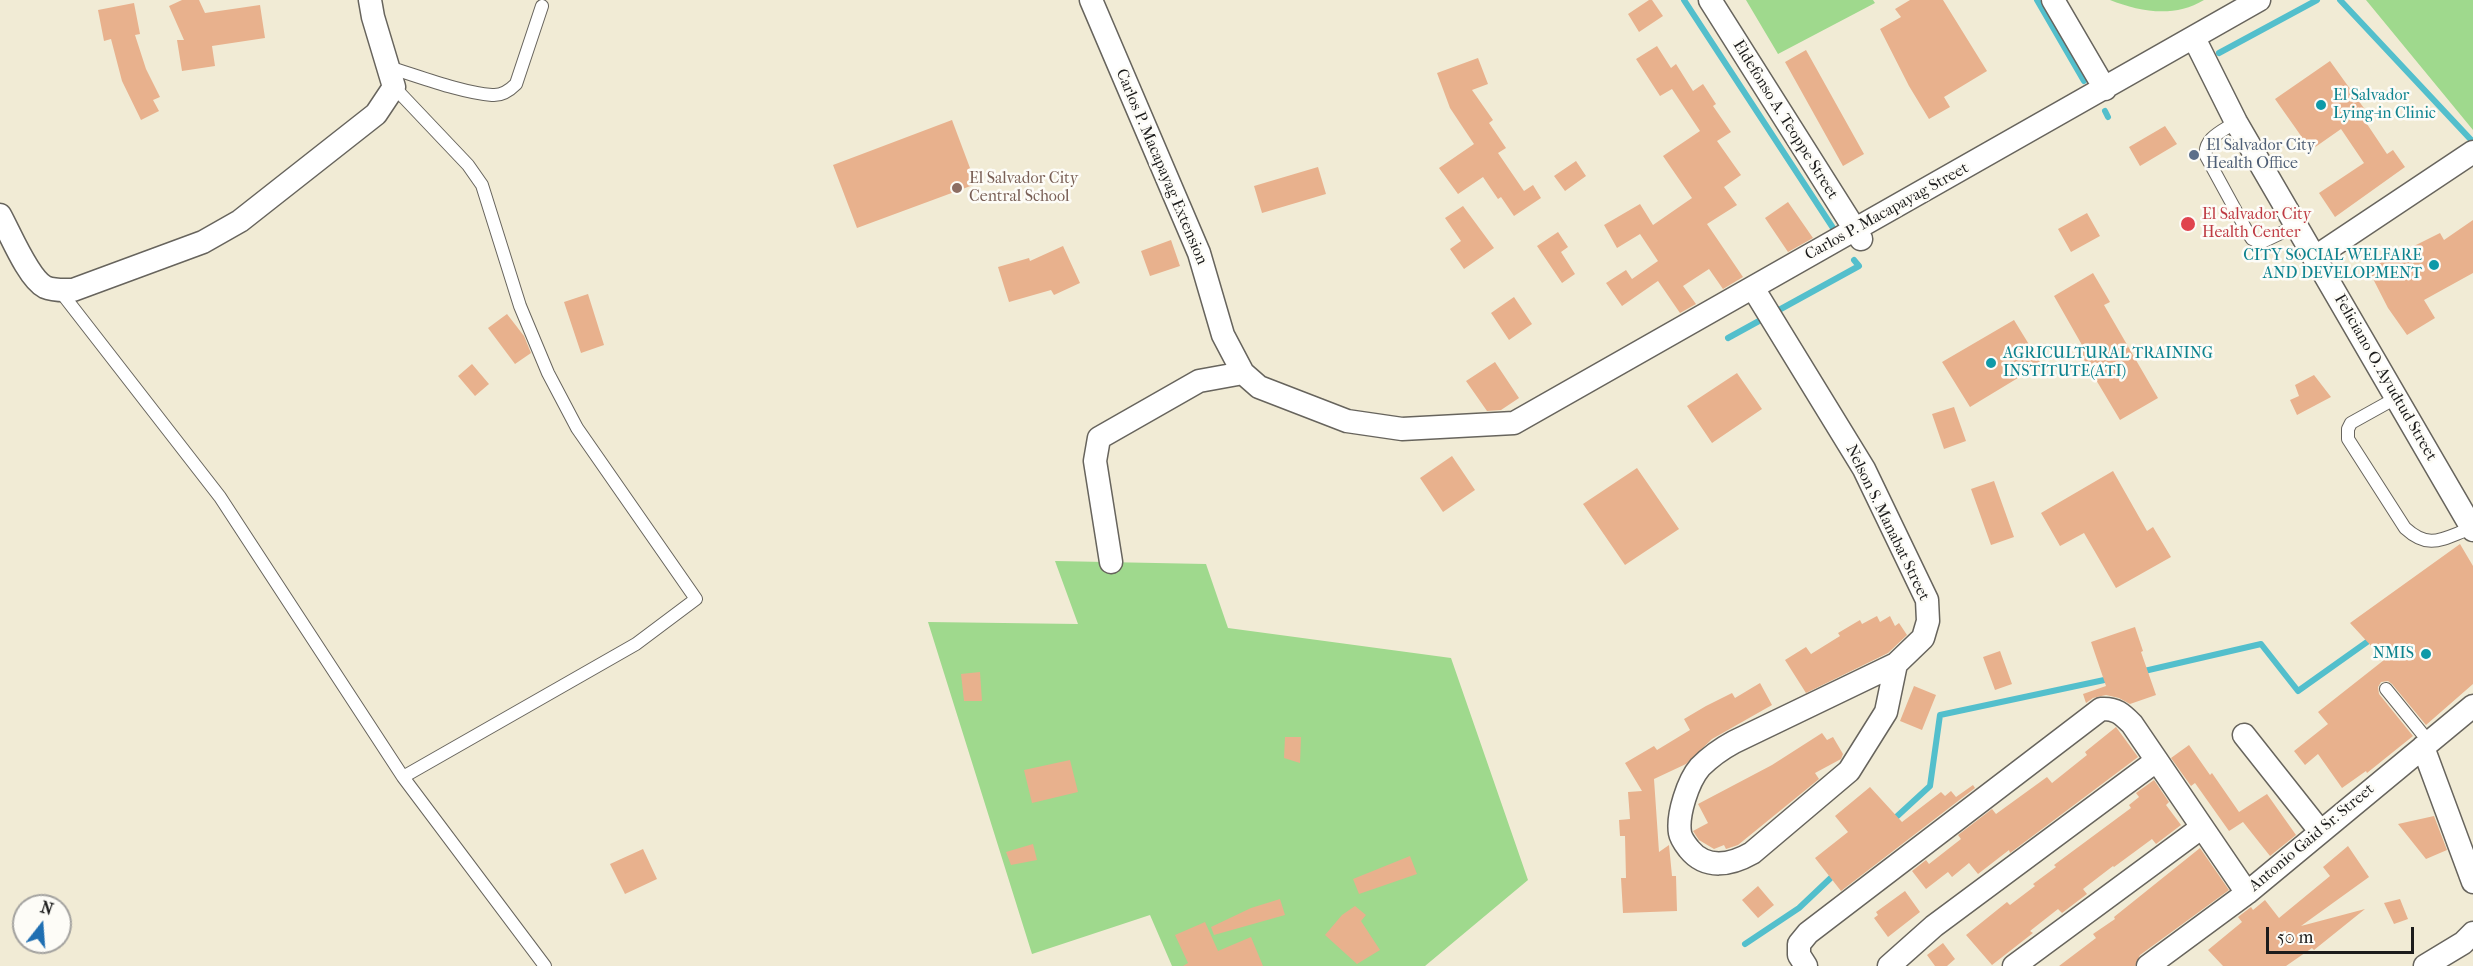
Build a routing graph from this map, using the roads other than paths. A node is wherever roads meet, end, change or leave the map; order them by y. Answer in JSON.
{"nodes":[{"id":1,"x":370,"y":0,"type":"edge"},
{"id":2,"x":1091,"y":0,"type":"edge"},
{"id":3,"x":1710,"y":0,"type":"edge"},
{"id":4,"x":2053,"y":0,"type":"edge"},
{"id":5,"x":2259,"y":0,"type":"edge"},
{"id":6,"x":542,"y":6,"type":"dead end"},
{"id":7,"x":2194,"y":38,"type":"junction"},
{"id":8,"x":391,"y":77,"type":"junction"},
{"id":9,"x":2105,"y":89,"type":"junction"},
{"id":10,"x":2236,"y":122,"type":"junction"},
{"id":11,"x":2466,"y":157,"type":"edge"},
{"id":12,"x":0,"y":215,"type":"edge"},
{"id":13,"x":2296,"y":226,"type":"junction"},
{"id":14,"x":1858,"y":235,"type":"junction"},
{"id":15,"x":2314,"y":258,"type":"junction"},
{"id":16,"x":1753,"y":288,"type":"junction"},
{"id":17,"x":60,"y":291,"type":"junction"},
{"id":18,"x":1243,"y":374,"type":"junction"},
{"id":19,"x":2396,"y":398,"type":"junction"},
{"id":20,"x":1514,"y":423,"type":"joint"},
{"id":21,"x":2472,"y":529,"type":"edge"},
{"id":22,"x":1111,"y":562,"type":"dead end"},
{"id":23,"x":1896,"y":664,"type":"junction"},
{"id":24,"x":2386,"y":689,"type":"dead end"},
{"id":25,"x":2473,"y":706,"type":"edge"},
{"id":26,"x":2244,"y":735,"type":"dead end"},
{"id":27,"x":2426,"y":744,"type":"junction"},
{"id":28,"x":2156,"y":761,"type":"junction"},
{"id":29,"x":403,"y":777,"type":"junction"},
{"id":30,"x":2201,"y":828,"type":"junction"},
{"id":31,"x":2320,"y":831,"type":"junction"},
{"id":32,"x":2473,"y":882,"type":"edge"},
{"id":33,"x":2247,"y":893,"type":"junction"},
{"id":34,"x":2473,"y":933,"type":"edge"},
{"id":35,"x":545,"y":966,"type":"edge"},
{"id":36,"x":1806,"y":966,"type":"edge"},
{"id":37,"x":1889,"y":966,"type":"edge"},
{"id":38,"x":2014,"y":966,"type":"edge"},
{"id":39,"x":2148,"y":966,"type":"edge"},
{"id":40,"x":2425,"y":966,"type":"edge"}],
"edges":[{"from":1,"to":8,"type":"street"},
{"from":2,"to":18,"type":"street","name":"Carlos P. Macapayag Extension"},
{"from":3,"to":14,"type":"street","name":"Eldefonso A. Teoppe Street"},
{"from":4,"to":9,"type":"street"},
{"from":5,"to":7,"type":"street","name":"Carlos P. Macapayag Street"},
{"from":6,"to":8,"type":"lane"},
{"from":7,"to":9,"type":"street","name":"Carlos P. Macapayag Street"},
{"from":7,"to":10,"type":"street","name":"Feliciano O. Ayudtud Street"},
{"from":8,"to":17,"type":"street"},
{"from":8,"to":29,"type":"lane"},
{"from":9,"to":14,"type":"street","name":"Carlos P. Macapayag Street"},
{"from":10,"to":13,"type":"street","name":"Feliciano O. Ayudtud Street"},
{"from":10,"to":13,"type":"lane"},
{"from":11,"to":15,"type":"street"},
{"from":12,"to":17,"type":"street"},
{"from":13,"to":15,"type":"street","name":"Feliciano O. Ayudtud Street"},
{"from":14,"to":16,"type":"street","name":"Carlos P. Macapayag Street"},
{"from":15,"to":19,"type":"street","name":"Feliciano O. Ayudtud Street"},
{"from":16,"to":20,"type":"street","name":"Carlos P. Macapayag Street"},
{"from":16,"to":23,"type":"street","name":"Nelson S. Manabat Street"},
{"from":17,"to":29,"type":"lane"},
{"from":18,"to":20,"type":"street","name":"Carlos P. Macapayag Extension"},
{"from":18,"to":22,"type":"street"},
{"from":19,"to":21,"type":"street","name":"Feliciano O. Ayudtud Street"},
{"from":19,"to":21,"type":"lane"},
{"from":23,"to":23,"type":"street","name":"Nelson S. Manabat Street"},
{"from":24,"to":27,"type":"lane"},
{"from":25,"to":27,"type":"street","name":"Antonio Gaid Sr. Street"},
{"from":26,"to":31,"type":"street"},
{"from":27,"to":31,"type":"street","name":"Antonio Gaid Sr. Street"},
{"from":27,"to":32,"type":"street"},
{"from":28,"to":30,"type":"street"},
{"from":28,"to":36,"type":"street"},
{"from":28,"to":37,"type":"street"},
{"from":29,"to":35,"type":"lane"},
{"from":30,"to":33,"type":"street"},
{"from":30,"to":38,"type":"street"},
{"from":31,"to":33,"type":"street","name":"Antonio Gaid Sr. Street"},
{"from":33,"to":39,"type":"street","name":"Antonio Gaid Sr. Street"},
{"from":34,"to":40,"type":"street"}]}
